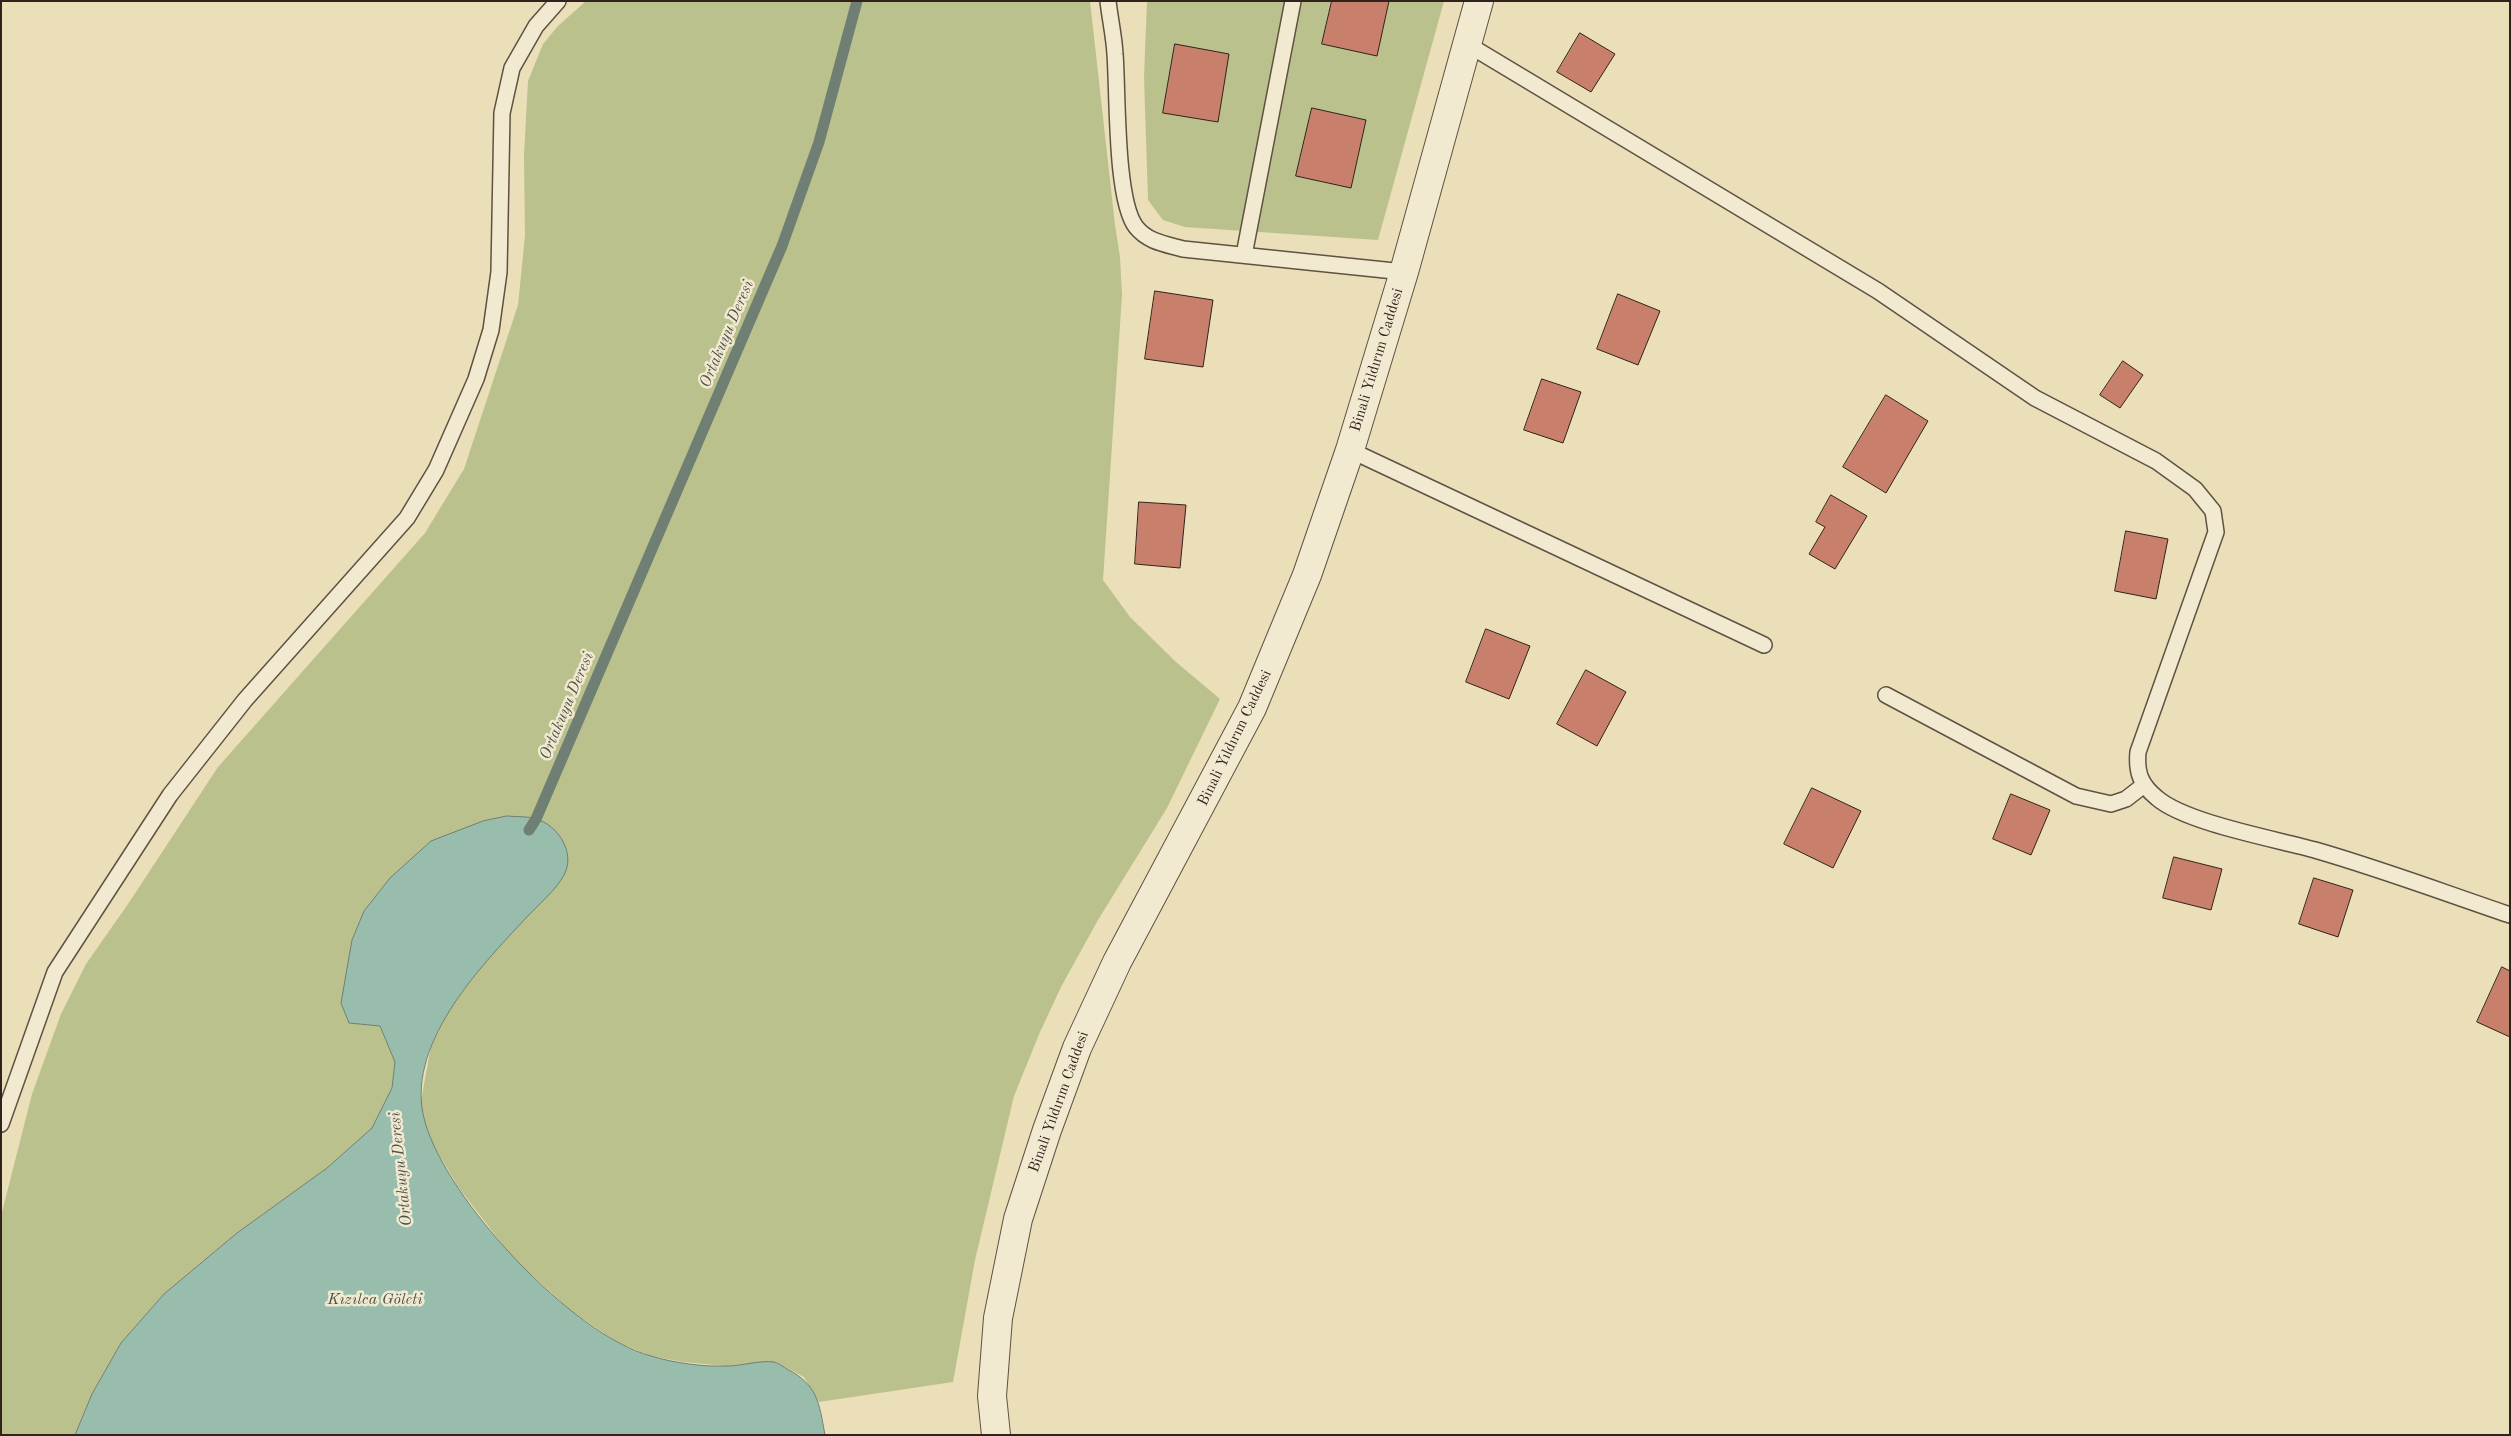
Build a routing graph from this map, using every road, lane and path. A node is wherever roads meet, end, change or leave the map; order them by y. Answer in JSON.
{"nodes":[{"id":1,"x":558,"y":1,"type":"edge"},
{"id":2,"x":1108,"y":1,"type":"edge"},
{"id":3,"x":1293,"y":1,"type":"edge"},
{"id":4,"x":1479,"y":1,"type":"edge"},
{"id":5,"x":1467,"y":44,"type":"junction"},
{"id":6,"x":1244,"y":255,"type":"junction"},
{"id":7,"x":1404,"y":272,"type":"junction"},
{"id":8,"x":1350,"y":450,"type":"junction"},
{"id":9,"x":1764,"y":645,"type":"dead end"},
{"id":10,"x":1886,"y":695,"type":"dead end"},
{"id":11,"x":2144,"y":785,"type":"junction"},
{"id":12,"x":2510,"y":915,"type":"edge"},
{"id":13,"x":1,"y":1124,"type":"edge"},
{"id":14,"x":996,"y":1435,"type":"edge"}],
"edges":[{"from":1,"to":13,"type":"lane"},
{"from":2,"to":6,"type":"lane"},
{"from":3,"to":6,"type":"lane"},
{"from":4,"to":5,"type":"street","name":"Binali Yıldırım Caddesi"},
{"from":5,"to":7,"type":"street","name":"Binali Yıldırım Caddesi"},
{"from":5,"to":11,"type":"lane"},
{"from":6,"to":7,"type":"lane"},
{"from":7,"to":8,"type":"street","name":"Binali Yıldırım Caddesi"},
{"from":8,"to":9,"type":"lane"},
{"from":8,"to":14,"type":"street","name":"Binali Yıldırım Caddesi"},
{"from":10,"to":11,"type":"lane"},
{"from":11,"to":12,"type":"lane"}]}
